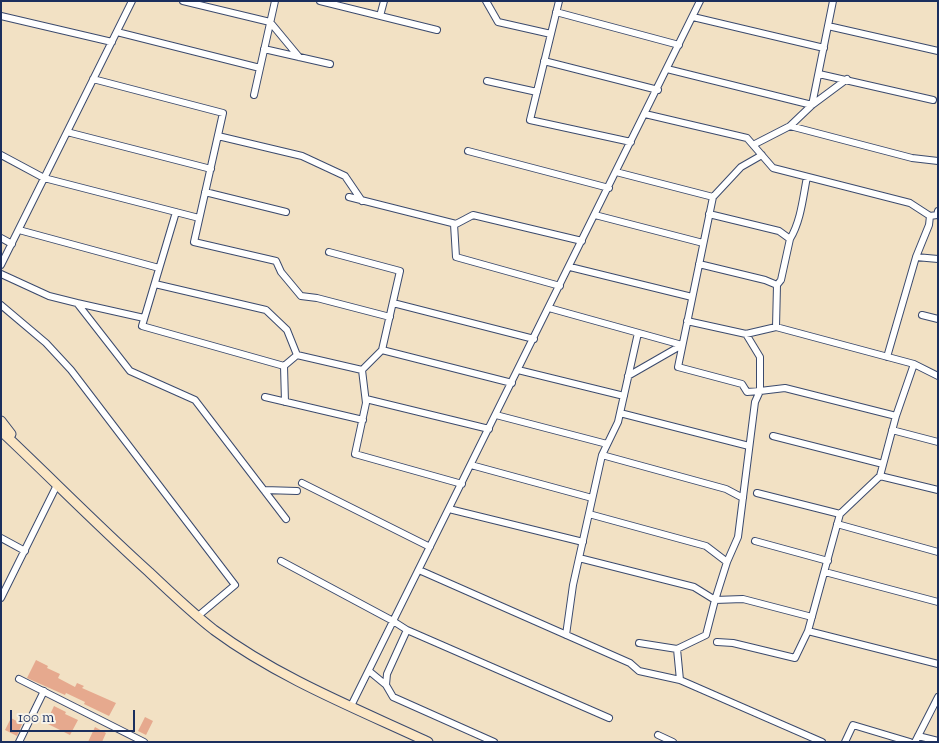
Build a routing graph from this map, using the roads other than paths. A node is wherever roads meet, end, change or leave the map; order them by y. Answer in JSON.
{"nodes":[{"id":1,"x":132,"y":1,"type":"edge"},
{"id":2,"x":183,"y":1,"type":"edge"},
{"id":3,"x":275,"y":1,"type":"edge"},
{"id":4,"x":320,"y":1,"type":"edge"},
{"id":5,"x":384,"y":1,"type":"edge"},
{"id":6,"x":486,"y":1,"type":"edge"},
{"id":7,"x":559,"y":1,"type":"edge"},
{"id":8,"x":700,"y":1,"type":"edge"},
{"id":9,"x":833,"y":1,"type":"edge"},
{"id":10,"x":556,"y":12,"type":"junction"},
{"id":11,"x":1,"y":16,"type":"edge"},
{"id":12,"x":380,"y":16,"type":"junction"},
{"id":13,"x":693,"y":17,"type":"junction"},
{"id":14,"x":270,"y":22,"type":"junction"},
{"id":15,"x":828,"y":26,"type":"junction"},
{"id":16,"x":437,"y":30,"type":"dead end"},
{"id":17,"x":117,"y":32,"type":"junction"},
{"id":18,"x":551,"y":34,"type":"junction"},
{"id":19,"x":112,"y":42,"type":"junction"},
{"id":20,"x":679,"y":45,"type":"junction"},
{"id":21,"x":824,"y":48,"type":"junction"},
{"id":22,"x":264,"y":49,"type":"junction"},
{"id":23,"x":938,"y":51,"type":"edge"},
{"id":24,"x":299,"y":57,"type":"junction"},
{"id":25,"x":544,"y":62,"type":"junction"},
{"id":26,"x":330,"y":64,"type":"dead end"},
{"id":27,"x":260,"y":68,"type":"junction"},
{"id":28,"x":667,"y":69,"type":"junction"},
{"id":29,"x":819,"y":74,"type":"junction"},
{"id":30,"x":847,"y":79,"type":"junction"},
{"id":31,"x":93,"y":80,"type":"junction"},
{"id":32,"x":486,"y":81,"type":"dead end"},
{"id":33,"x":658,"y":90,"type":"junction"},
{"id":34,"x":537,"y":92,"type":"junction"},
{"id":35,"x":254,"y":95,"type":"dead end"},
{"id":36,"x":933,"y":100,"type":"dead end"},
{"id":37,"x":812,"y":105,"type":"junction"},
{"id":38,"x":645,"y":114,"type":"junction"},
{"id":39,"x":790,"y":126,"type":"junction"},
{"id":40,"x":67,"y":132,"type":"junction"},
{"id":41,"x":218,"y":136,"type":"junction"},
{"id":42,"x":632,"y":142,"type":"junction"},
{"id":43,"x":753,"y":145,"type":"junction"},
{"id":44,"x":468,"y":151,"type":"dead end"},
{"id":45,"x":762,"y":155,"type":"junction"},
{"id":46,"x":1,"y":156,"type":"edge"},
{"id":47,"x":938,"y":161,"type":"edge"},
{"id":48,"x":211,"y":169,"type":"junction"},
{"id":49,"x":616,"y":172,"type":"junction"},
{"id":50,"x":807,"y":176,"type":"junction"},
{"id":51,"x":44,"y":178,"type":"junction"},
{"id":52,"x":609,"y":188,"type":"junction"},
{"id":53,"x":206,"y":192,"type":"junction"},
{"id":54,"x":349,"y":197,"type":"dead end"},
{"id":55,"x":713,"y":197,"type":"junction"},
{"id":56,"x":363,"y":201,"type":"junction"},
{"id":57,"x":938,"y":211,"type":"edge"},
{"id":58,"x":176,"y":212,"type":"junction"},
{"id":59,"x":286,"y":212,"type":"dead end"},
{"id":60,"x":709,"y":214,"type":"junction"},
{"id":61,"x":595,"y":215,"type":"junction"},
{"id":62,"x":930,"y":216,"type":"junction"},
{"id":63,"x":199,"y":218,"type":"junction"},
{"id":64,"x":454,"y":224,"type":"junction"},
{"id":65,"x":19,"y":230,"type":"junction"},
{"id":66,"x":1,"y":238,"type":"edge"},
{"id":67,"x":790,"y":239,"type":"junction"},
{"id":68,"x":582,"y":241,"type":"junction"},
{"id":69,"x":703,"y":243,"type":"junction"},
{"id":70,"x":12,"y":244,"type":"junction"},
{"id":71,"x":329,"y":252,"type":"dead end"},
{"id":72,"x":916,"y":257,"type":"junction"},
{"id":73,"x":938,"y":259,"type":"edge"},
{"id":74,"x":699,"y":264,"type":"junction"},
{"id":75,"x":1,"y":265,"type":"edge"},
{"id":76,"x":570,"y":267,"type":"junction"},
{"id":77,"x":159,"y":268,"type":"junction"},
{"id":78,"x":1,"y":274,"type":"edge"},
{"id":79,"x":154,"y":284,"type":"junction"},
{"id":80,"x":777,"y":285,"type":"junction"},
{"id":81,"x":560,"y":286,"type":"junction"},
{"id":82,"x":692,"y":297,"type":"junction"},
{"id":83,"x":77,"y":303,"type":"junction"},
{"id":84,"x":393,"y":303,"type":"junction"},
{"id":85,"x":1,"y":305,"type":"edge"},
{"id":86,"x":549,"y":308,"type":"junction"},
{"id":87,"x":922,"y":315,"type":"dead end"},
{"id":88,"x":390,"y":317,"type":"junction"},
{"id":89,"x":144,"y":318,"type":"junction"},
{"id":90,"x":938,"y":319,"type":"edge"},
{"id":91,"x":687,"y":321,"type":"junction"},
{"id":92,"x":776,"y":327,"type":"junction"},
{"id":93,"x":638,"y":333,"type":"junction"},
{"id":94,"x":746,"y":334,"type":"junction"},
{"id":95,"x":534,"y":339,"type":"junction"},
{"id":96,"x":682,"y":345,"type":"junction"},
{"id":97,"x":382,"y":350,"type":"junction"},
{"id":98,"x":297,"y":355,"type":"junction"},
{"id":99,"x":887,"y":357,"type":"junction"},
{"id":100,"x":914,"y":364,"type":"junction"},
{"id":101,"x":284,"y":366,"type":"junction"},
{"id":102,"x":362,"y":370,"type":"junction"},
{"id":103,"x":518,"y":370,"type":"junction"},
{"id":104,"x":628,"y":376,"type":"junction"},
{"id":105,"x":938,"y":376,"type":"edge"},
{"id":106,"x":512,"y":383,"type":"junction"},
{"id":107,"x":760,"y":391,"type":"junction"},
{"id":108,"x":624,"y":396,"type":"junction"},
{"id":109,"x":265,"y":397,"type":"dead end"},
{"id":110,"x":366,"y":399,"type":"junction"},
{"id":111,"x":285,"y":402,"type":"junction"},
{"id":112,"x":620,"y":413,"type":"junction"},
{"id":113,"x":496,"y":415,"type":"junction"},
{"id":114,"x":896,"y":416,"type":"junction"},
{"id":115,"x":363,"y":420,"type":"junction"},
{"id":116,"x":1,"y":422,"type":"edge"},
{"id":117,"x":489,"y":429,"type":"junction"},
{"id":118,"x":892,"y":430,"type":"junction"},
{"id":119,"x":1,"y":431,"type":"edge"},
{"id":120,"x":773,"y":436,"type":"dead end"},
{"id":121,"x":938,"y":442,"type":"edge"},
{"id":122,"x":607,"y":444,"type":"junction"},
{"id":123,"x":749,"y":446,"type":"junction"},
{"id":124,"x":602,"y":455,"type":"junction"},
{"id":125,"x":33,"y":461,"type":"junction"},
{"id":126,"x":883,"y":464,"type":"junction"},
{"id":127,"x":471,"y":465,"type":"junction"},
{"id":128,"x":880,"y":476,"type":"junction"},
{"id":129,"x":302,"y":483,"type":"dead end"},
{"id":130,"x":462,"y":484,"type":"junction"},
{"id":131,"x":58,"y":485,"type":"junction"},
{"id":132,"x":264,"y":490,"type":"junction"},
{"id":133,"x":938,"y":490,"type":"edge"},
{"id":134,"x":298,"y":491,"type":"dead end"},
{"id":135,"x":757,"y":493,"type":"dead end"},
{"id":136,"x":592,"y":498,"type":"junction"},
{"id":137,"x":743,"y":498,"type":"junction"},
{"id":138,"x":449,"y":509,"type":"junction"},
{"id":139,"x":589,"y":514,"type":"junction"},
{"id":140,"x":840,"y":514,"type":"junction"},
{"id":141,"x":286,"y":520,"type":"dead end"},
{"id":142,"x":837,"y":524,"type":"junction"},
{"id":143,"x":1,"y":538,"type":"edge"},
{"id":144,"x":755,"y":541,"type":"dead end"},
{"id":145,"x":583,"y":542,"type":"junction"},
{"id":146,"x":430,"y":547,"type":"junction"},
{"id":147,"x":25,"y":550,"type":"junction"},
{"id":148,"x":938,"y":552,"type":"edge"},
{"id":149,"x":579,"y":558,"type":"junction"},
{"id":150,"x":281,"y":561,"type":"dead end"},
{"id":151,"x":828,"y":561,"type":"junction"},
{"id":152,"x":727,"y":562,"type":"junction"},
{"id":153,"x":418,"y":570,"type":"junction"},
{"id":154,"x":825,"y":572,"type":"junction"},
{"id":155,"x":1,"y":598,"type":"edge"},
{"id":156,"x":715,"y":600,"type":"junction"},
{"id":157,"x":938,"y":602,"type":"edge"},
{"id":158,"x":198,"y":616,"type":"junction"},
{"id":159,"x":812,"y":617,"type":"junction"},
{"id":160,"x":393,"y":621,"type":"junction"},
{"id":161,"x":407,"y":630,"type":"junction"},
{"id":162,"x":808,"y":632,"type":"junction"},
{"id":163,"x":566,"y":635,"type":"junction"},
{"id":164,"x":717,"y":642,"type":"dead end"},
{"id":165,"x":639,"y":643,"type":"dead end"},
{"id":166,"x":677,"y":649,"type":"junction"},
{"id":167,"x":938,"y":664,"type":"edge"},
{"id":168,"x":369,"y":671,"type":"junction"},
{"id":169,"x":19,"y":679,"type":"dead end"},
{"id":170,"x":680,"y":680,"type":"junction"},
{"id":171,"x":386,"y":685,"type":"junction"},
{"id":172,"x":44,"y":691,"type":"junction"},
{"id":173,"x":938,"y":697,"type":"edge"},
{"id":174,"x":352,"y":706,"type":"junction"},
{"id":175,"x":609,"y":718,"type":"dead end"},
{"id":176,"x":658,"y":735,"type":"dead end"},
{"id":177,"x":917,"y":739,"type":"edge"},
{"id":178,"x":20,"y":741,"type":"edge"},
{"id":179,"x":938,"y":741,"type":"edge"},
{"id":180,"x":144,"y":742,"type":"edge"},
{"id":181,"x":428,"y":742,"type":"edge"},
{"id":182,"x":494,"y":742,"type":"edge"},
{"id":183,"x":673,"y":742,"type":"edge"},
{"id":184,"x":822,"y":742,"type":"edge"},
{"id":185,"x":845,"y":742,"type":"edge"},
{"id":186,"x":910,"y":742,"type":"edge"}],
"edges":[{"from":1,"to":17,"type":"street"},
{"from":2,"to":14,"type":"street"},
{"from":3,"to":14,"type":"street"},
{"from":4,"to":12,"type":"street"},
{"from":5,"to":12,"type":"street"},
{"from":6,"to":18,"type":"street"},
{"from":7,"to":10,"type":"street"},
{"from":8,"to":13,"type":"street"},
{"from":9,"to":15,"type":"street"},
{"from":10,"to":18,"type":"street"},
{"from":10,"to":20,"type":"street"},
{"from":11,"to":19,"type":"street"},
{"from":12,"to":16,"type":"street"},
{"from":13,"to":20,"type":"street"},
{"from":13,"to":21,"type":"street"},
{"from":14,"to":22,"type":"street"},
{"from":14,"to":24,"type":"street"},
{"from":15,"to":21,"type":"street"},
{"from":15,"to":23,"type":"street"},
{"from":17,"to":19,"type":"street"},
{"from":17,"to":27,"type":"street"},
{"from":18,"to":25,"type":"street"},
{"from":19,"to":31,"type":"street"},
{"from":20,"to":28,"type":"street"},
{"from":21,"to":29,"type":"street"},
{"from":22,"to":24,"type":"street"},
{"from":22,"to":27,"type":"street"},
{"from":24,"to":26,"type":"street"},
{"from":25,"to":33,"type":"street"},
{"from":25,"to":34,"type":"street"},
{"from":27,"to":35,"type":"street"},
{"from":28,"to":33,"type":"street"},
{"from":28,"to":37,"type":"street"},
{"from":29,"to":30,"type":"street"},
{"from":29,"to":37,"type":"street"},
{"from":30,"to":36,"type":"street"},
{"from":30,"to":37,"type":"street"},
{"from":31,"to":40,"type":"street"},
{"from":31,"to":41,"type":"street"},
{"from":32,"to":34,"type":"street"},
{"from":33,"to":38,"type":"street"},
{"from":34,"to":42,"type":"street"},
{"from":37,"to":39,"type":"street"},
{"from":38,"to":42,"type":"street"},
{"from":38,"to":43,"type":"street"},
{"from":39,"to":43,"type":"street"},
{"from":39,"to":47,"type":"street"},
{"from":40,"to":48,"type":"street"},
{"from":40,"to":51,"type":"street"},
{"from":41,"to":48,"type":"street"},
{"from":41,"to":56,"type":"street"},
{"from":42,"to":49,"type":"street"},
{"from":43,"to":45,"type":"street"},
{"from":44,"to":52,"type":"street"},
{"from":45,"to":50,"type":"street"},
{"from":45,"to":55,"type":"street"},
{"from":46,"to":51,"type":"street"},
{"from":48,"to":53,"type":"street"},
{"from":49,"to":52,"type":"street"},
{"from":49,"to":55,"type":"street"},
{"from":50,"to":62,"type":"street"},
{"from":50,"to":67,"type":"street"},
{"from":51,"to":58,"type":"street"},
{"from":51,"to":65,"type":"street"},
{"from":52,"to":61,"type":"street"},
{"from":53,"to":59,"type":"street"},
{"from":53,"to":63,"type":"street"},
{"from":54,"to":56,"type":"street"},
{"from":55,"to":60,"type":"street"},
{"from":56,"to":64,"type":"street"},
{"from":57,"to":62,"type":"street"},
{"from":58,"to":63,"type":"street"},
{"from":58,"to":77,"type":"street"},
{"from":60,"to":67,"type":"street"},
{"from":60,"to":69,"type":"street"},
{"from":61,"to":68,"type":"street"},
{"from":61,"to":69,"type":"street"},
{"from":62,"to":72,"type":"street"},
{"from":63,"to":88,"type":"street"},
{"from":64,"to":68,"type":"street"},
{"from":64,"to":81,"type":"street"},
{"from":65,"to":70,"type":"street"},
{"from":65,"to":77,"type":"street"},
{"from":66,"to":70,"type":"street"},
{"from":67,"to":80,"type":"street"},
{"from":68,"to":76,"type":"street"},
{"from":69,"to":74,"type":"street"},
{"from":70,"to":75,"type":"street"},
{"from":71,"to":84,"type":"street"},
{"from":72,"to":73,"type":"street"},
{"from":72,"to":99,"type":"street"},
{"from":74,"to":80,"type":"street"},
{"from":74,"to":82,"type":"street"},
{"from":76,"to":81,"type":"street"},
{"from":76,"to":82,"type":"street"},
{"from":77,"to":79,"type":"street"},
{"from":78,"to":83,"type":"street"},
{"from":79,"to":89,"type":"street"},
{"from":79,"to":98,"type":"street"},
{"from":80,"to":92,"type":"street"},
{"from":81,"to":86,"type":"street"},
{"from":82,"to":91,"type":"street"},
{"from":83,"to":89,"type":"street"},
{"from":83,"to":132,"type":"street"},
{"from":84,"to":88,"type":"street"},
{"from":84,"to":95,"type":"street"},
{"from":85,"to":158,"type":"street"},
{"from":86,"to":93,"type":"street"},
{"from":86,"to":95,"type":"street"},
{"from":87,"to":90,"type":"street"},
{"from":88,"to":97,"type":"street"},
{"from":89,"to":101,"type":"street"},
{"from":91,"to":94,"type":"street"},
{"from":91,"to":96,"type":"street"},
{"from":92,"to":94,"type":"street"},
{"from":92,"to":99,"type":"street"},
{"from":93,"to":96,"type":"street"},
{"from":93,"to":104,"type":"street"},
{"from":94,"to":107,"type":"street"},
{"from":95,"to":103,"type":"street"},
{"from":96,"to":104,"type":"street"},
{"from":96,"to":107,"type":"street"},
{"from":97,"to":102,"type":"street"},
{"from":97,"to":106,"type":"street"},
{"from":98,"to":101,"type":"street"},
{"from":98,"to":102,"type":"street"},
{"from":99,"to":100,"type":"street"},
{"from":100,"to":105,"type":"street"},
{"from":100,"to":114,"type":"street"},
{"from":101,"to":111,"type":"street"},
{"from":102,"to":110,"type":"street"},
{"from":103,"to":106,"type":"street"},
{"from":103,"to":108,"type":"street"},
{"from":104,"to":108,"type":"street"},
{"from":106,"to":113,"type":"street"},
{"from":107,"to":114,"type":"street"},
{"from":107,"to":123,"type":"street"},
{"from":108,"to":112,"type":"street"},
{"from":109,"to":111,"type":"street"},
{"from":110,"to":115,"type":"street"},
{"from":110,"to":117,"type":"street"},
{"from":111,"to":115,"type":"street"},
{"from":112,"to":122,"type":"street"},
{"from":112,"to":123,"type":"street"},
{"from":113,"to":117,"type":"street"},
{"from":113,"to":122,"type":"street"},
{"from":114,"to":118,"type":"street"},
{"from":115,"to":130,"type":"street"},
{"from":116,"to":125,"type":"street"},
{"from":117,"to":127,"type":"street"},
{"from":118,"to":121,"type":"street"},
{"from":118,"to":126,"type":"street"},
{"from":119,"to":125,"type":"street"},
{"from":120,"to":126,"type":"street"},
{"from":122,"to":124,"type":"street"},
{"from":123,"to":137,"type":"street"},
{"from":124,"to":136,"type":"street"},
{"from":124,"to":137,"type":"street"},
{"from":125,"to":131,"type":"street"},
{"from":126,"to":128,"type":"street"},
{"from":127,"to":130,"type":"street"},
{"from":127,"to":136,"type":"street"},
{"from":128,"to":133,"type":"street"},
{"from":128,"to":140,"type":"street"},
{"from":129,"to":146,"type":"street"},
{"from":130,"to":138,"type":"street"},
{"from":131,"to":147,"type":"street"},
{"from":131,"to":158,"type":"street"},
{"from":132,"to":134,"type":"street"},
{"from":132,"to":141,"type":"street"},
{"from":135,"to":140,"type":"street"},
{"from":136,"to":139,"type":"street"},
{"from":137,"to":152,"type":"street"},
{"from":138,"to":145,"type":"street"},
{"from":138,"to":146,"type":"street"},
{"from":139,"to":145,"type":"street"},
{"from":139,"to":152,"type":"street"},
{"from":140,"to":142,"type":"street"},
{"from":142,"to":148,"type":"street"},
{"from":142,"to":151,"type":"street"},
{"from":143,"to":147,"type":"street"},
{"from":144,"to":151,"type":"street"},
{"from":145,"to":149,"type":"street"},
{"from":146,"to":153,"type":"street"},
{"from":147,"to":155,"type":"street"},
{"from":149,"to":156,"type":"street"},
{"from":149,"to":163,"type":"street"},
{"from":150,"to":160,"type":"street"},
{"from":151,"to":154,"type":"street"},
{"from":152,"to":156,"type":"street"},
{"from":153,"to":160,"type":"street"},
{"from":153,"to":163,"type":"street"},
{"from":154,"to":157,"type":"street"},
{"from":154,"to":159,"type":"street"},
{"from":156,"to":159,"type":"street"},
{"from":156,"to":166,"type":"street"},
{"from":158,"to":174,"type":"street"},
{"from":159,"to":162,"type":"street"},
{"from":160,"to":161,"type":"street"},
{"from":160,"to":168,"type":"street"},
{"from":161,"to":171,"type":"street"},
{"from":161,"to":175,"type":"street"},
{"from":162,"to":164,"type":"street"},
{"from":162,"to":167,"type":"street"},
{"from":163,"to":170,"type":"street"},
{"from":165,"to":166,"type":"street"},
{"from":166,"to":170,"type":"street"},
{"from":168,"to":171,"type":"street"},
{"from":168,"to":174,"type":"street"},
{"from":169,"to":172,"type":"street"},
{"from":170,"to":184,"type":"street"},
{"from":171,"to":182,"type":"street"},
{"from":172,"to":178,"type":"street"},
{"from":172,"to":180,"type":"street"},
{"from":173,"to":177,"type":"street"},
{"from":174,"to":181,"type":"street"},
{"from":176,"to":183,"type":"street"},
{"from":177,"to":179,"type":"street"},
{"from":185,"to":186,"type":"street"}]}
